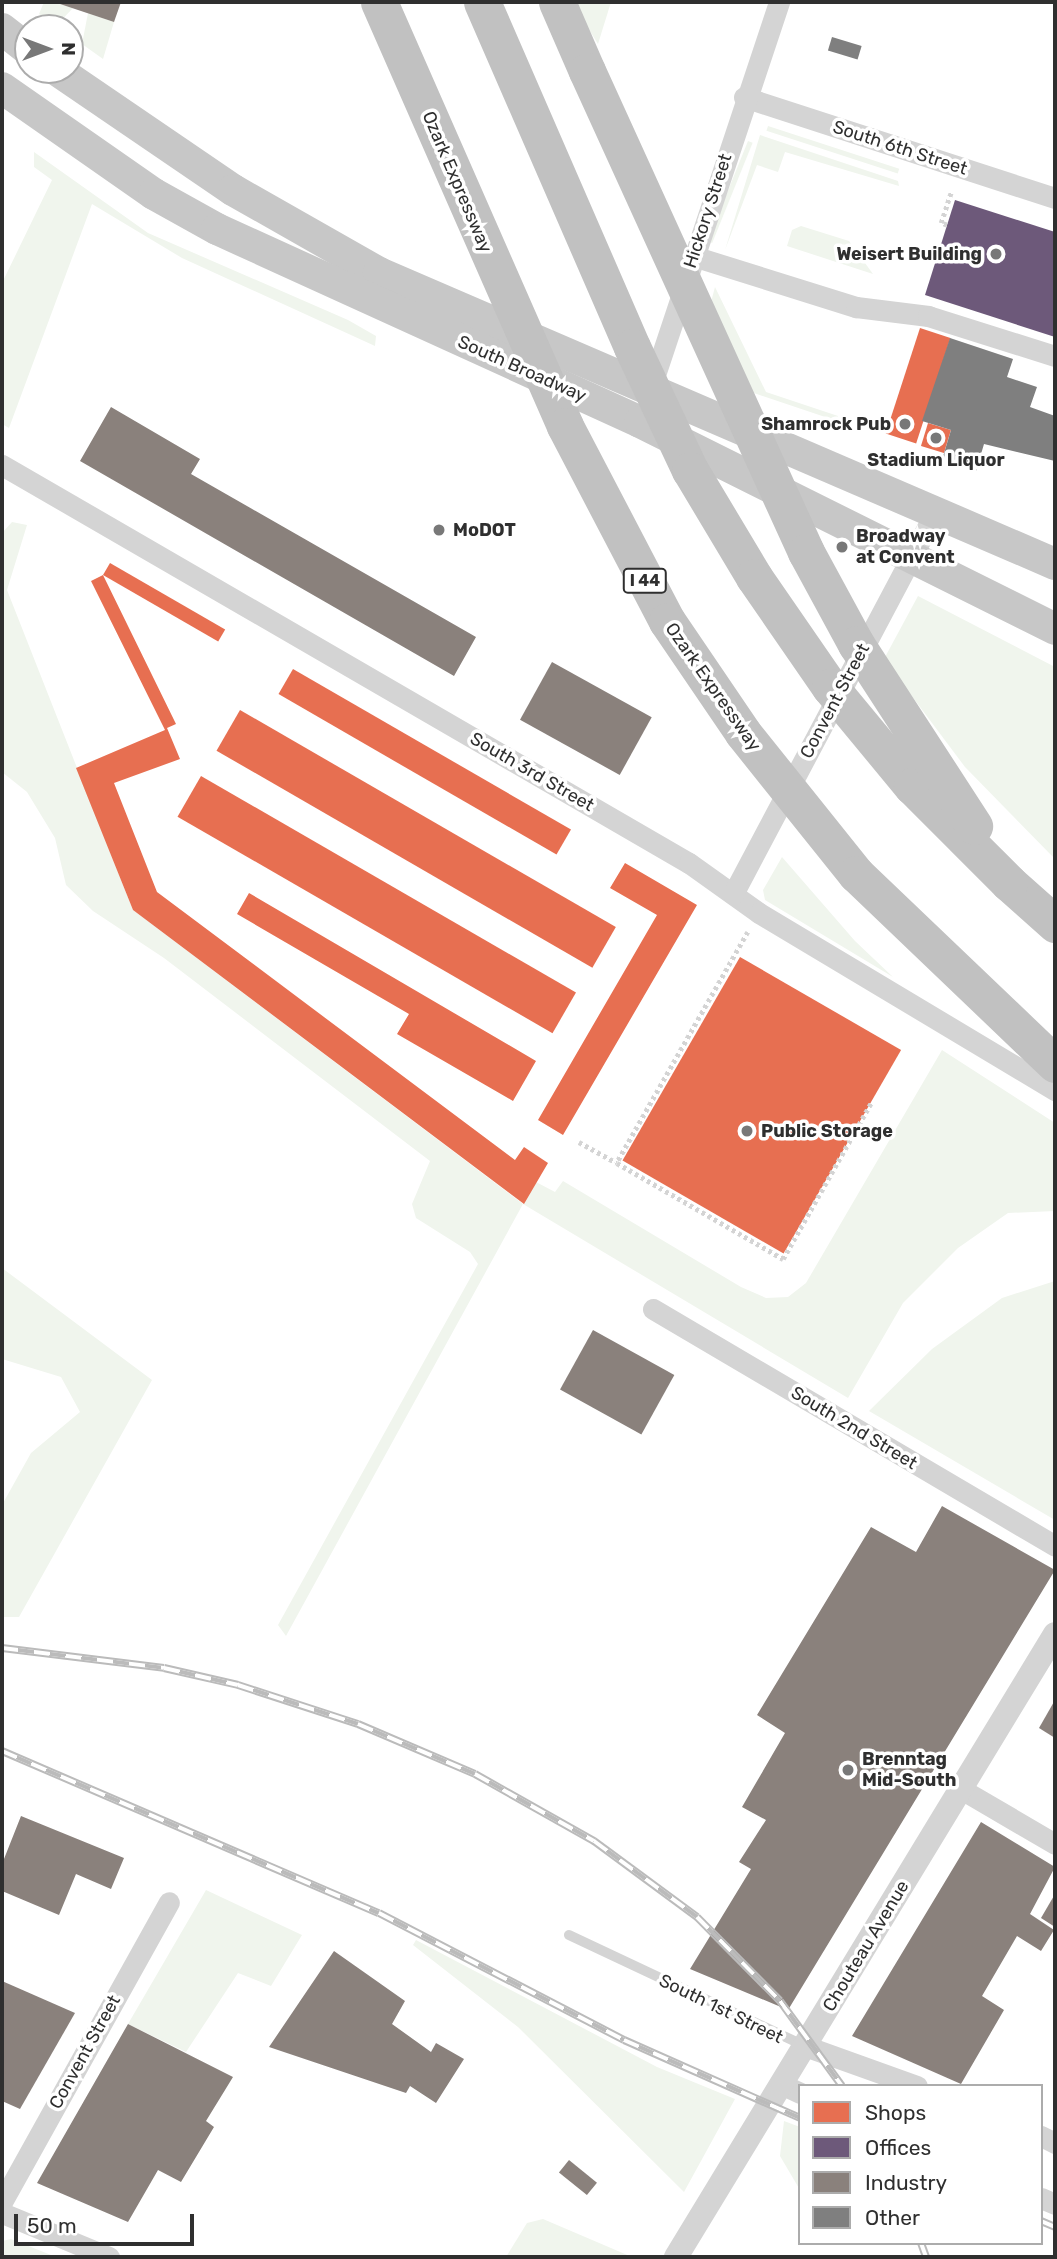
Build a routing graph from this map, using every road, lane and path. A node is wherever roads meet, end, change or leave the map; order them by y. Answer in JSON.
{"nodes":[{"id":1,"x":379,"y":2,"type":"edge"},
{"id":2,"x":482,"y":2,"type":"edge"},
{"id":3,"x":557,"y":2,"type":"edge"},
{"id":4,"x":779,"y":2,"type":"edge"},
{"id":5,"x":78,"y":84,"type":"edge"},
{"id":6,"x":2,"y":88,"type":"edge"},
{"id":7,"x":744,"y":97,"type":"junction"},
{"id":8,"x":951,"y":192,"type":"dead end"},
{"id":9,"x":1055,"y":198,"type":"edge"},
{"id":10,"x":947,"y":225,"type":"dead end"},
{"id":11,"x":693,"y":256,"type":"junction"},
{"id":12,"x":1055,"y":356,"type":"edge"},
{"id":13,"x":650,"y":390,"type":"junction"},
{"id":14,"x":640,"y":422,"type":"junction"},
{"id":15,"x":2,"y":465,"type":"edge"},
{"id":16,"x":937,"y":509,"type":"junction"},
{"id":17,"x":913,"y":555,"type":"junction"},
{"id":18,"x":1055,"y":564,"type":"edge"},
{"id":19,"x":1055,"y":629,"type":"edge"},
{"id":20,"x":1009,"y":883,"type":"junction"},
{"id":21,"x":733,"y":894,"type":"junction"},
{"id":22,"x":1055,"y":924,"type":"edge"},
{"id":23,"x":750,"y":929,"type":"dead end"},
{"id":24,"x":1055,"y":1064,"type":"edge"},
{"id":25,"x":1055,"y":1090,"type":"edge"},
{"id":26,"x":872,"y":1101,"type":"dead end"},
{"id":27,"x":579,"y":1142,"type":"dead end"},
{"id":28,"x":617,"y":1163,"type":"junction"},
{"id":29,"x":653,"y":1309,"type":"dead end"},
{"id":30,"x":1055,"y":1546,"type":"edge"},
{"id":31,"x":1055,"y":1634,"type":"edge"},
{"id":32,"x":961,"y":1789,"type":"junction"},
{"id":33,"x":1055,"y":1844,"type":"edge"},
{"id":34,"x":169,"y":1902,"type":"dead end"},
{"id":35,"x":569,"y":1935,"type":"dead end"},
{"id":36,"x":805,"y":2046,"type":"junction"},
{"id":37,"x":910,"y":2084,"type":"edge"},
{"id":38,"x":790,"y":2088,"type":"edge"},
{"id":39,"x":2,"y":2202,"type":"edge"},
{"id":40,"x":2,"y":2213,"type":"edge"},
{"id":41,"x":109,"y":2257,"type":"edge"},
{"id":42,"x":676,"y":2257,"type":"edge"}],
"edges":[{"from":1,"to":24,"type":"highway","name":"Ozark Expressway","number":"I 44","bridge":true},
{"from":2,"to":20,"type":"highway","bridge":true},
{"from":3,"to":20,"type":"highway","bridge":true},
{"from":4,"to":7,"type":"street","name":"Hickory Street"},
{"from":5,"to":13,"type":"main road","name":"South Broadway"},
{"from":6,"to":14,"type":"main road","name":"South Broadway"},
{"from":7,"to":9,"type":"street","name":"South 6th Street"},
{"from":7,"to":11,"type":"street","name":"Hickory Street"},
{"from":8,"to":10,"type":"path"},
{"from":11,"to":12,"type":"street"},
{"from":11,"to":13,"type":"street","name":"Hickory Street"},
{"from":13,"to":14,"type":"street","name":"Hickory Street"},
{"from":13,"to":16,"type":"main road","name":"South Broadway"},
{"from":14,"to":17,"type":"main road","name":"South Broadway"},
{"from":15,"to":21,"type":"street","name":"South 3rd Street"},
{"from":16,"to":17,"type":"street","name":"Convent Street"},
{"from":16,"to":18,"type":"main road","name":"South Broadway"},
{"from":17,"to":19,"type":"main road","name":"South Broadway"},
{"from":17,"to":21,"type":"street","name":"Convent Street"},
{"from":20,"to":22,"type":"highway"},
{"from":21,"to":25,"type":"street","name":"South 3rd Street"},
{"from":23,"to":28,"type":"path"},
{"from":26,"to":28,"type":"path"},
{"from":27,"to":28,"type":"path"},
{"from":29,"to":30,"type":"street","name":"South 2nd Street"},
{"from":31,"to":32,"type":"street","name":"Chouteau Avenue"},
{"from":32,"to":33,"type":"street"},
{"from":32,"to":36,"type":"street","name":"Chouteau Avenue"},
{"from":34,"to":39,"type":"street","name":"Convent Street"},
{"from":35,"to":36,"type":"lane","name":"South 1st Street"},
{"from":36,"to":37,"type":"street","name":"South 1st Street"},
{"from":36,"to":38,"type":"street","name":"Chouteau Avenue"},
{"from":38,"to":42,"type":"street","name":"Chouteau Avenue"},
{"from":40,"to":41,"type":"street"}]}
